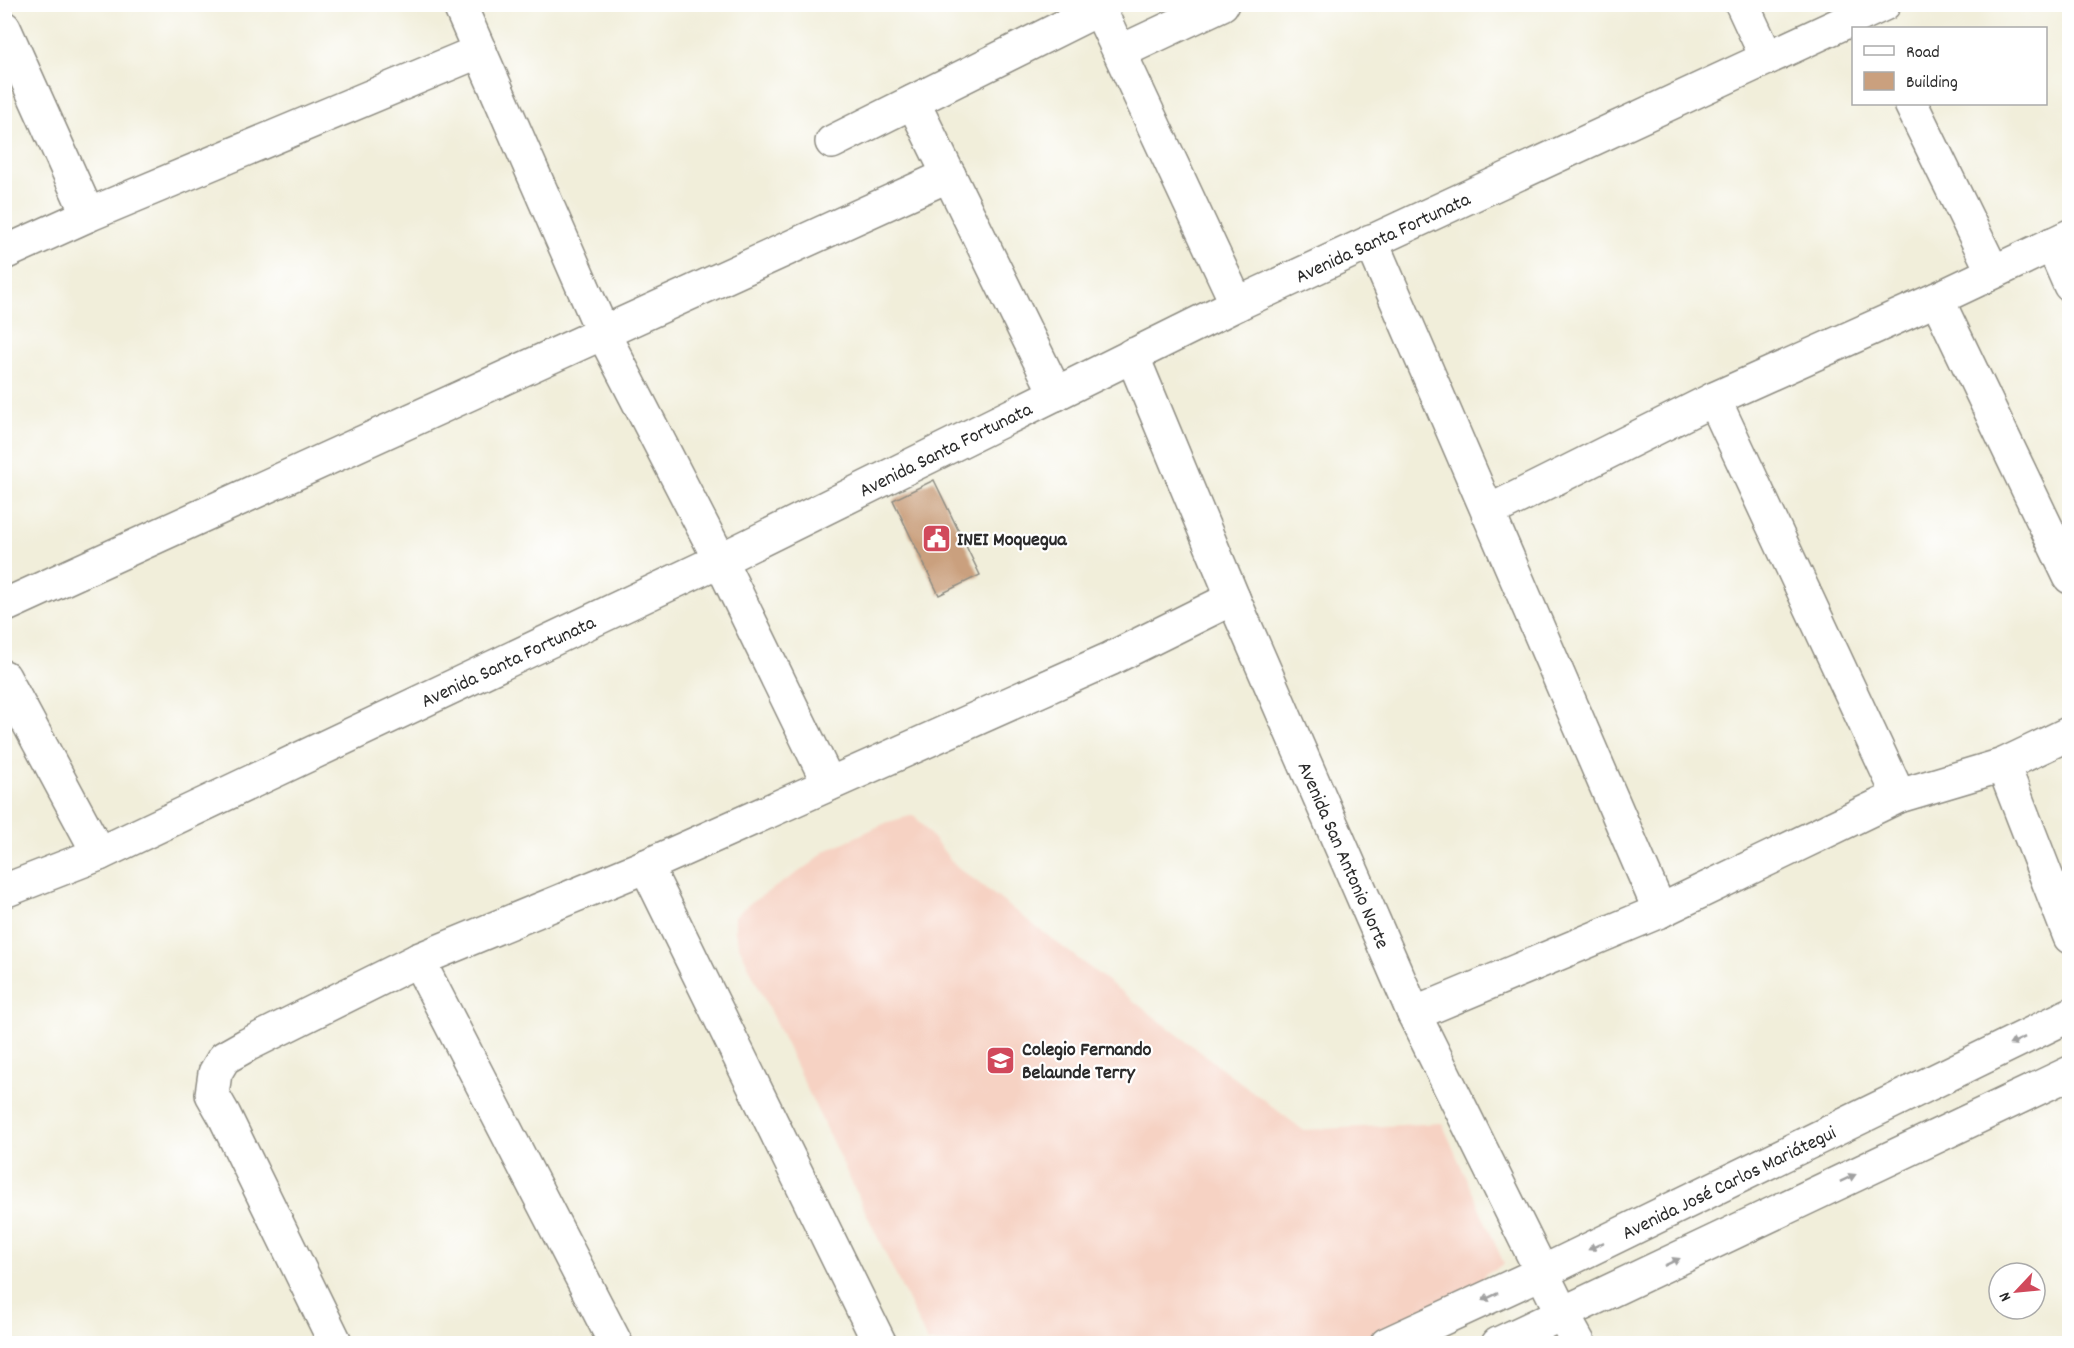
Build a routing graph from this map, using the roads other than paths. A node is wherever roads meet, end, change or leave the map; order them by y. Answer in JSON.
{"nodes":[{"id":1,"x":459,"y":4,"type":"edge"},
{"id":2,"x":1222,"y":4,"type":"edge"},
{"id":3,"x":1742,"y":4,"type":"edge"},
{"id":4,"x":1098,"y":7,"type":"edge"},
{"id":5,"x":1876,"y":15,"type":"edge"},
{"id":6,"x":4,"y":28,"type":"edge"},
{"id":7,"x":480,"y":51,"type":"junction"},
{"id":8,"x":1120,"y":52,"type":"junction"},
{"id":9,"x":1767,"y":58,"type":"junction"},
{"id":10,"x":913,"y":102,"type":"junction"},
{"id":11,"x":1911,"y":105,"type":"edge"},
{"id":12,"x":832,"y":142,"type":"dead end"},
{"id":13,"x":949,"y":175,"type":"junction"},
{"id":14,"x":88,"y":215,"type":"junction"},
{"id":15,"x":2061,"y":240,"type":"edge"},
{"id":16,"x":1371,"y":241,"type":"junction"},
{"id":17,"x":4,"y":253,"type":"edge"},
{"id":18,"x":1993,"y":272,"type":"junction"},
{"id":19,"x":2070,"y":285,"type":"edge"},
{"id":20,"x":1937,"y":299,"type":"junction"},
{"id":21,"x":1237,"y":304,"type":"junction"},
{"id":22,"x":603,"y":333,"type":"junction"},
{"id":23,"x":1131,"y":355,"type":"junction"},
{"id":24,"x":1056,"y":394,"type":"junction"},
{"id":25,"x":1714,"y":399,"type":"junction"},
{"id":26,"x":1488,"y":512,"type":"junction"},
{"id":27,"x":720,"y":560,"type":"junction"},
{"id":28,"x":2070,"y":577,"type":"edge"},
{"id":29,"x":1233,"y":598,"type":"junction"},
{"id":30,"x":4,"y":606,"type":"edge"},
{"id":31,"x":4,"y":677,"type":"edge"},
{"id":32,"x":2070,"y":733,"type":"edge"},
{"id":33,"x":2003,"y":765,"type":"junction"},
{"id":34,"x":829,"y":784,"type":"junction"},
{"id":35,"x":1899,"y":796,"type":"junction"},
{"id":36,"x":99,"y":854,"type":"junction"},
{"id":37,"x":646,"y":866,"type":"junction"},
{"id":38,"x":4,"y":891,"type":"edge"},
{"id":39,"x":1660,"y":911,"type":"junction"},
{"id":40,"x":2070,"y":937,"type":"edge"},
{"id":41,"x":418,"y":960,"type":"junction"},
{"id":42,"x":1414,"y":1014,"type":"junction"},
{"id":43,"x":2070,"y":1016,"type":"edge"},
{"id":44,"x":2070,"y":1073,"type":"edge"},
{"id":45,"x":1543,"y":1272,"type":"junction"},
{"id":46,"x":1563,"y":1315,"type":"junction"},
{"id":47,"x":336,"y":1344,"type":"edge"},
{"id":48,"x":616,"y":1344,"type":"edge"},
{"id":49,"x":880,"y":1344,"type":"edge"},
{"id":50,"x":1387,"y":1344,"type":"edge"},
{"id":51,"x":1498,"y":1344,"type":"edge"},
{"id":52,"x":1579,"y":1344,"type":"edge"}],
"edges":[{"from":1,"to":7,"type":"street"},
{"from":2,"to":8,"type":"street"},
{"from":3,"to":9,"type":"street"},
{"from":4,"to":8,"type":"street"},
{"from":4,"to":10,"type":"street"},
{"from":5,"to":9,"type":"street","name":"Avenida Santa Fortunata"},
{"from":6,"to":14,"type":"street"},
{"from":7,"to":14,"type":"street"},
{"from":7,"to":22,"type":"street"},
{"from":8,"to":21,"type":"street"},
{"from":9,"to":16,"type":"street","name":"Avenida Santa Fortunata"},
{"from":10,"to":12,"type":"street"},
{"from":10,"to":13,"type":"street"},
{"from":11,"to":18,"type":"street"},
{"from":13,"to":22,"type":"street"},
{"from":13,"to":24,"type":"street"},
{"from":14,"to":17,"type":"street"},
{"from":15,"to":18,"type":"street"},
{"from":15,"to":19,"type":"street"},
{"from":16,"to":21,"type":"street","name":"Avenida Santa Fortunata"},
{"from":16,"to":26,"type":"street"},
{"from":18,"to":20,"type":"street"},
{"from":20,"to":25,"type":"street"},
{"from":20,"to":28,"type":"street"},
{"from":21,"to":23,"type":"street","name":"Avenida Santa Fortunata"},
{"from":22,"to":27,"type":"street"},
{"from":22,"to":30,"type":"street"},
{"from":23,"to":24,"type":"street","name":"Avenida Santa Fortunata"},
{"from":23,"to":29,"type":"street","name":"Avenida San Antonio Norte"},
{"from":24,"to":27,"type":"street","name":"Avenida Santa Fortunata"},
{"from":25,"to":26,"type":"street"},
{"from":25,"to":35,"type":"street"},
{"from":26,"to":39,"type":"street"},
{"from":27,"to":34,"type":"street"},
{"from":27,"to":36,"type":"street","name":"Avenida Santa Fortunata"},
{"from":29,"to":34,"type":"street"},
{"from":29,"to":42,"type":"street","name":"Avenida San Antonio Norte"},
{"from":31,"to":36,"type":"street"},
{"from":32,"to":33,"type":"street"},
{"from":33,"to":35,"type":"street"},
{"from":33,"to":40,"type":"street"},
{"from":34,"to":37,"type":"street"},
{"from":35,"to":39,"type":"street"},
{"from":36,"to":38,"type":"street","name":"Avenida Santa Fortunata"},
{"from":37,"to":41,"type":"street"},
{"from":37,"to":49,"type":"street"},
{"from":39,"to":42,"type":"street"},
{"from":41,"to":47,"type":"street"},
{"from":41,"to":48,"type":"street"},
{"from":42,"to":45,"type":"street","name":"Avenida San Antonio Norte"},
{"from":43,"to":45,"type":"street","name":"Avenida José Carlos Mariátegui","one_way":true},
{"from":46,"to":44,"type":"street","one_way":true},
{"from":45,"to":46,"type":"street","name":"Avenida San Antonio Norte"},
{"from":45,"to":50,"type":"street","name":"Avenida José Carlos Mariátegui","one_way":true},
{"from":46,"to":51,"type":"street"},
{"from":46,"to":52,"type":"street","name":"Avenida San Antonio Norte"}]}
